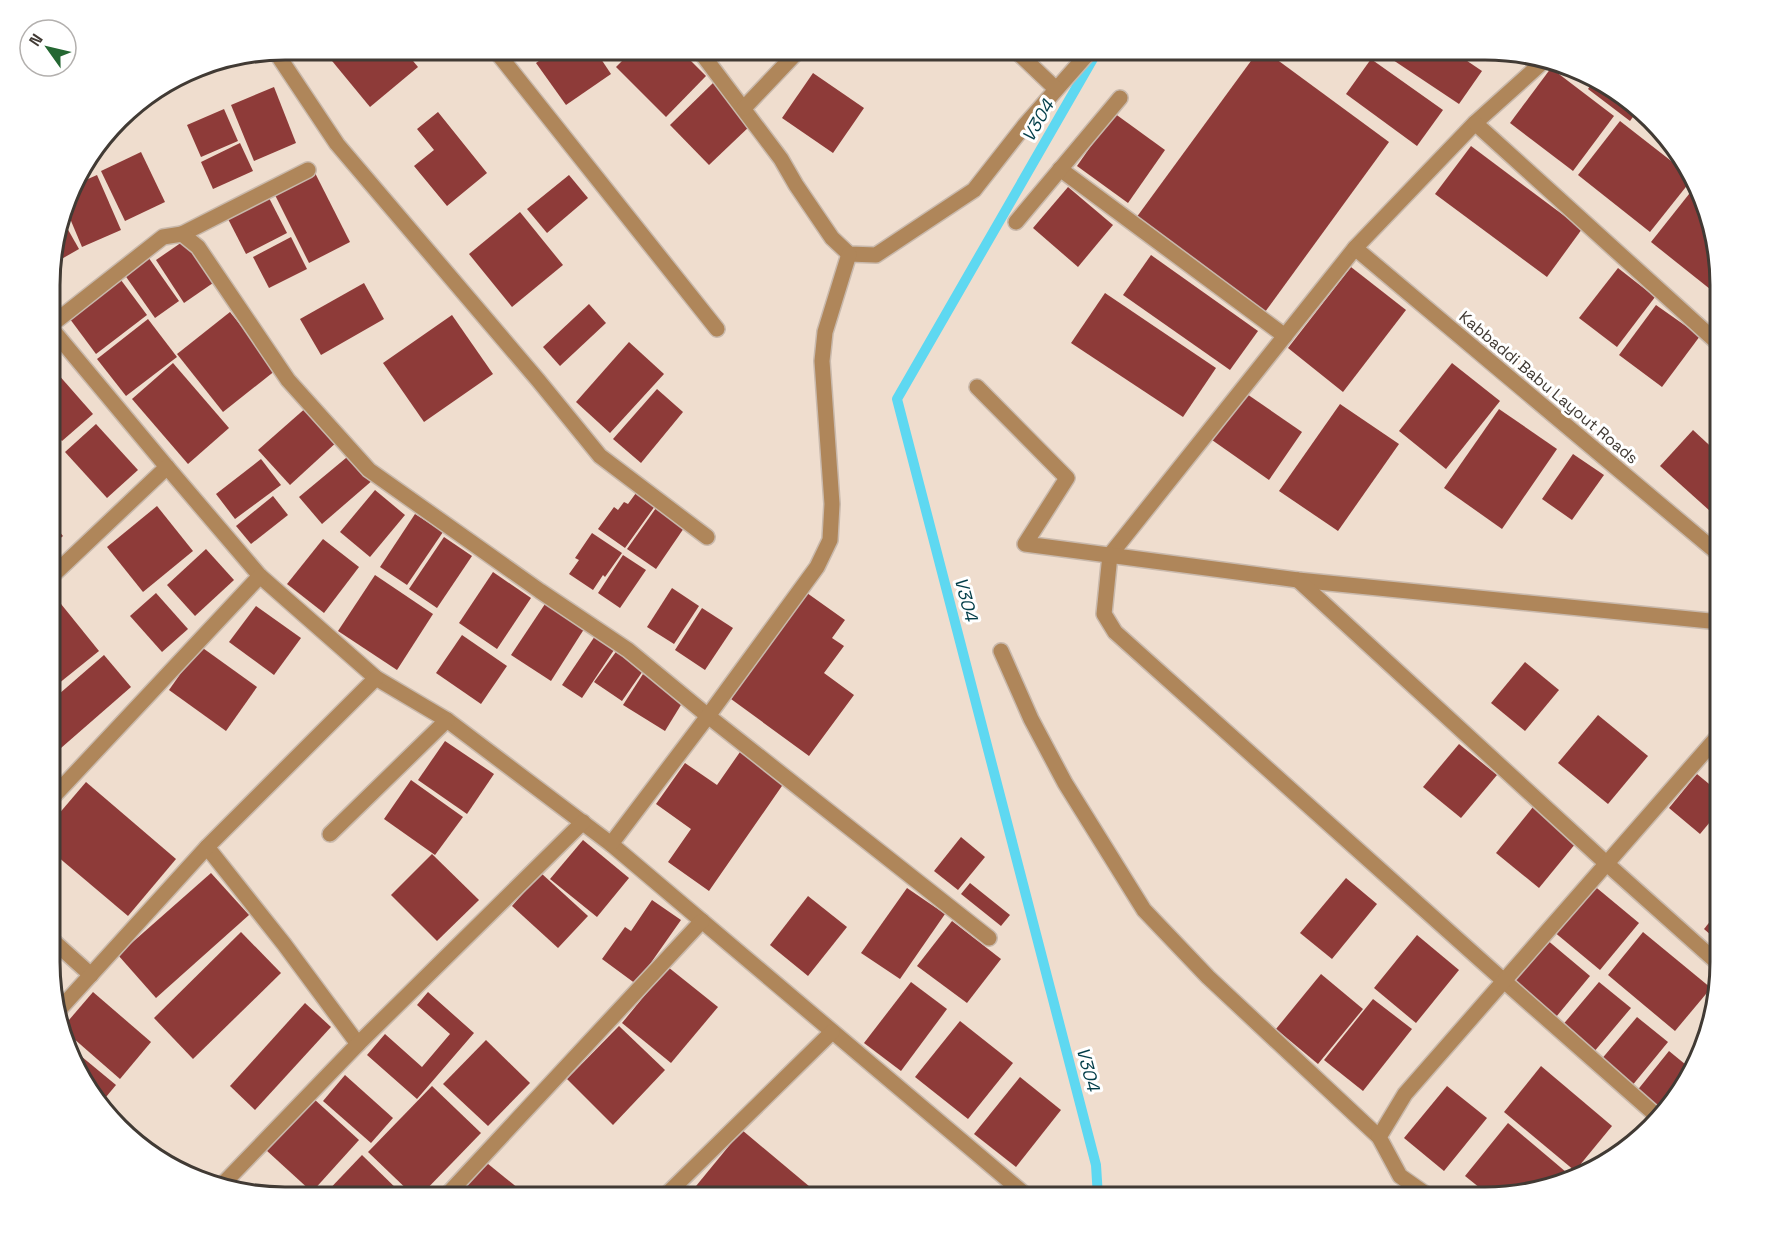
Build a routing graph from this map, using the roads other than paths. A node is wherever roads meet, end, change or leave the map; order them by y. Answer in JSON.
{"nodes":[{"id":1,"x":281,"y":60,"type":"edge"},
{"id":2,"x":503,"y":60,"type":"edge"},
{"id":3,"x":707,"y":60,"type":"edge"},
{"id":4,"x":790,"y":60,"type":"edge"},
{"id":5,"x":1026,"y":60,"type":"edge"},
{"id":6,"x":1082,"y":60,"type":"edge"},
{"id":7,"x":1538,"y":66,"type":"edge"},
{"id":8,"x":1056,"y":88,"type":"junction"},
{"id":9,"x":1120,"y":98,"type":"dead end"},
{"id":10,"x":744,"y":108,"type":"junction"},
{"id":11,"x":1475,"y":123,"type":"junction"},
{"id":12,"x":1060,"y":169,"type":"junction"},
{"id":13,"x":308,"y":170,"type":"dead end"},
{"id":14,"x":1016,"y":222,"type":"dead end"},
{"id":15,"x":183,"y":234,"type":"junction"},
{"id":16,"x":1355,"y":248,"type":"junction"},
{"id":17,"x":849,"y":254,"type":"junction"},
{"id":18,"x":60,"y":319,"type":"edge"},
{"id":19,"x":717,"y":329,"type":"dead end"},
{"id":20,"x":1285,"y":336,"type":"junction"},
{"id":21,"x":1710,"y":336,"type":"edge"},
{"id":22,"x":60,"y":337,"type":"edge"},
{"id":23,"x":977,"y":387,"type":"dead end"},
{"id":24,"x":167,"y":467,"type":"junction"},
{"id":25,"x":707,"y":537,"type":"dead end"},
{"id":26,"x":1710,"y":547,"type":"edge"},
{"id":27,"x":1110,"y":555,"type":"junction"},
{"id":28,"x":60,"y":568,"type":"edge"},
{"id":29,"x":260,"y":576,"type":"junction"},
{"id":30,"x":1298,"y":580,"type":"junction"},
{"id":31,"x":1710,"y":621,"type":"edge"},
{"id":32,"x":1001,"y":651,"type":"dead end"},
{"id":33,"x":376,"y":678,"type":"junction"},
{"id":34,"x":708,"y":716,"type":"junction"},
{"id":35,"x":447,"y":720,"type":"junction"},
{"id":36,"x":1710,"y":749,"type":"edge"},
{"id":37,"x":60,"y":789,"type":"edge"},
{"id":38,"x":583,"y":822,"type":"junction"},
{"id":39,"x":330,"y":834,"type":"dead end"},
{"id":40,"x":611,"y":844,"type":"junction"},
{"id":41,"x":207,"y":847,"type":"junction"},
{"id":42,"x":1606,"y":863,"type":"junction"},
{"id":43,"x":702,"y":921,"type":"junction"},
{"id":44,"x":989,"y":938,"type":"dead end"},
{"id":45,"x":60,"y":947,"type":"edge"},
{"id":46,"x":1710,"y":956,"type":"edge"},
{"id":47,"x":91,"y":975,"type":"junction"},
{"id":48,"x":1504,"y":981,"type":"junction"},
{"id":49,"x":64,"y":1005,"type":"edge"},
{"id":50,"x":832,"y":1032,"type":"junction"},
{"id":51,"x":358,"y":1044,"type":"junction"},
{"id":52,"x":1652,"y":1112,"type":"edge"},
{"id":53,"x":1379,"y":1137,"type":"junction"},
{"id":54,"x":228,"y":1179,"type":"edge"},
{"id":55,"x":454,"y":1187,"type":"edge"},
{"id":56,"x":674,"y":1187,"type":"edge"},
{"id":57,"x":1016,"y":1187,"type":"edge"},
{"id":58,"x":1416,"y":1187,"type":"edge"}],
"edges":[{"from":1,"to":25,"type":"street"},
{"from":2,"to":19,"type":"street"},
{"from":3,"to":10,"type":"street"},
{"from":4,"to":10,"type":"street"},
{"from":5,"to":8,"type":"street"},
{"from":6,"to":8,"type":"street"},
{"from":7,"to":11,"type":"street"},
{"from":8,"to":17,"type":"street"},
{"from":9,"to":12,"type":"street"},
{"from":10,"to":17,"type":"street"},
{"from":11,"to":16,"type":"street"},
{"from":11,"to":21,"type":"street"},
{"from":12,"to":14,"type":"street"},
{"from":12,"to":20,"type":"street"},
{"from":13,"to":15,"type":"street"},
{"from":15,"to":18,"type":"street"},
{"from":15,"to":34,"type":"street"},
{"from":16,"to":20,"type":"street"},
{"from":16,"to":26,"type":"street","name":"Kabbaddi Babu Layout Roads"},
{"from":17,"to":34,"type":"street"},
{"from":20,"to":27,"type":"street"},
{"from":22,"to":24,"type":"street"},
{"from":23,"to":27,"type":"street"},
{"from":24,"to":28,"type":"street"},
{"from":24,"to":29,"type":"street"},
{"from":27,"to":30,"type":"street"},
{"from":27,"to":48,"type":"street"},
{"from":29,"to":33,"type":"street"},
{"from":29,"to":37,"type":"street"},
{"from":30,"to":31,"type":"street"},
{"from":30,"to":42,"type":"street"},
{"from":32,"to":53,"type":"street"},
{"from":33,"to":35,"type":"street"},
{"from":33,"to":41,"type":"street"},
{"from":34,"to":40,"type":"street"},
{"from":34,"to":44,"type":"street"},
{"from":35,"to":38,"type":"street"},
{"from":35,"to":39,"type":"street"},
{"from":36,"to":42,"type":"street"},
{"from":38,"to":40,"type":"street"},
{"from":38,"to":51,"type":"street"},
{"from":40,"to":43,"type":"street"},
{"from":41,"to":47,"type":"street"},
{"from":41,"to":51,"type":"street"},
{"from":42,"to":46,"type":"street"},
{"from":42,"to":48,"type":"street"},
{"from":43,"to":50,"type":"street"},
{"from":43,"to":55,"type":"street"},
{"from":45,"to":47,"type":"street"},
{"from":47,"to":49,"type":"street"},
{"from":48,"to":52,"type":"street"},
{"from":48,"to":53,"type":"street"},
{"from":50,"to":56,"type":"street"},
{"from":50,"to":57,"type":"street"},
{"from":51,"to":54,"type":"street"},
{"from":53,"to":58,"type":"street"}]}
